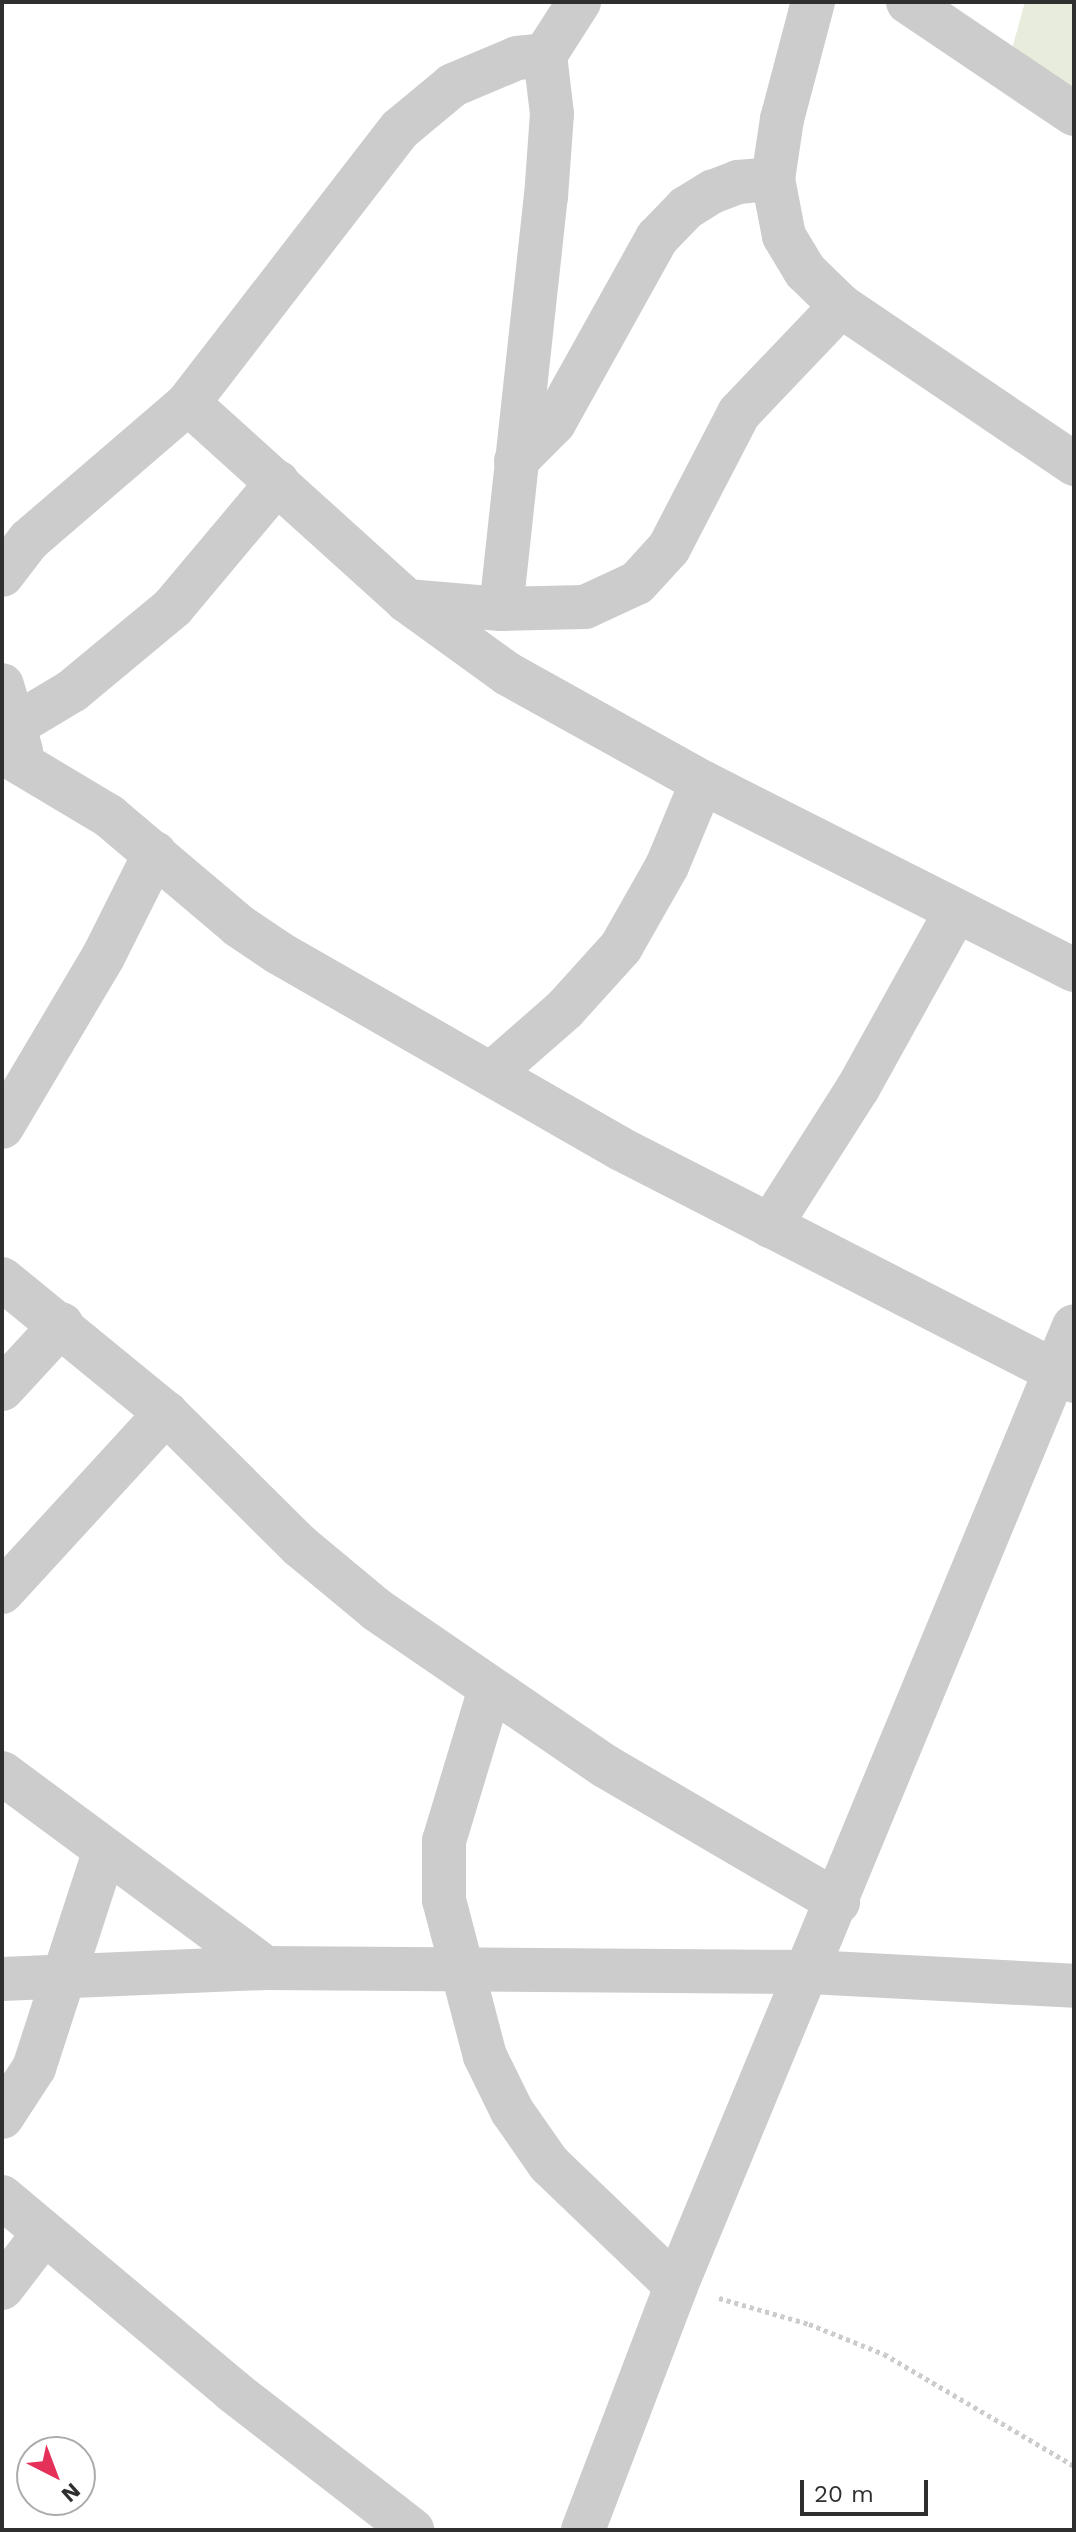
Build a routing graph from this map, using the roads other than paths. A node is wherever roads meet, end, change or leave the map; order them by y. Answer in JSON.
{"nodes":[{"id":1,"x":579,"y":2,"type":"edge"},
{"id":2,"x":813,"y":2,"type":"edge"},
{"id":3,"x":908,"y":2,"type":"edge"},
{"id":4,"x":545,"y":55,"type":"junction"},
{"id":5,"x":1074,"y":114,"type":"edge"},
{"id":6,"x":773,"y":179,"type":"junction"},
{"id":7,"x":841,"y":306,"type":"junction"},
{"id":8,"x":188,"y":403,"type":"junction"},
{"id":9,"x":516,"y":461,"type":"junction"},
{"id":10,"x":1074,"y":464,"type":"edge"},
{"id":11,"x":278,"y":482,"type":"junction"},
{"id":12,"x":2,"y":575,"type":"edge"},
{"id":13,"x":407,"y":601,"type":"junction"},
{"id":14,"x":501,"y":609,"type":"junction"},
{"id":15,"x":9,"y":731,"type":"edge"},
{"id":16,"x":702,"y":782,"type":"junction"},
{"id":17,"x":155,"y":853,"type":"junction"},
{"id":18,"x":955,"y":913,"type":"junction"},
{"id":19,"x":1074,"y":970,"type":"edge"},
{"id":20,"x":492,"y":1073,"type":"junction"},
{"id":21,"x":2,"y":1127,"type":"edge"},
{"id":22,"x":770,"y":1226,"type":"junction"},
{"id":23,"x":2,"y":1279,"type":"edge"},
{"id":24,"x":62,"y":1324,"type":"junction"},
{"id":25,"x":1074,"y":1326,"type":"edge"},
{"id":26,"x":1065,"y":1376,"type":"edge"},
{"id":27,"x":2,"y":1389,"type":"edge"},
{"id":28,"x":166,"y":1413,"type":"junction"},
{"id":29,"x":2,"y":1592,"type":"edge"},
{"id":30,"x":489,"y":1692,"type":"junction"},
{"id":31,"x":2,"y":1773,"type":"edge"},
{"id":32,"x":105,"y":1850,"type":"junction"},
{"id":33,"x":838,"y":1902,"type":"junction"},
{"id":34,"x":266,"y":1968,"type":"junction"},
{"id":35,"x":462,"y":1972,"type":"junction"},
{"id":36,"x":810,"y":1972,"type":"junction"},
{"id":37,"x":67,"y":1977,"type":"junction"},
{"id":38,"x":2,"y":1979,"type":"edge"},
{"id":39,"x":1074,"y":1986,"type":"edge"},
{"id":40,"x":2,"y":2117,"type":"edge"},
{"id":41,"x":2,"y":2197,"type":"edge"},
{"id":42,"x":44,"y":2233,"type":"junction"},
{"id":43,"x":676,"y":2286,"type":"junction"},
{"id":44,"x":2,"y":2288,"type":"edge"},
{"id":45,"x":412,"y":2530,"type":"edge"},
{"id":46,"x":583,"y":2530,"type":"edge"}],
"edges":[{"from":1,"to":4,"type":"street"},
{"from":2,"to":6,"type":"street"},
{"from":3,"to":5,"type":"street"},
{"from":4,"to":8,"type":"street"},
{"from":4,"to":9,"type":"street"},
{"from":6,"to":7,"type":"street"},
{"from":6,"to":9,"type":"street"},
{"from":7,"to":10,"type":"street"},
{"from":7,"to":14,"type":"street"},
{"from":8,"to":11,"type":"street"},
{"from":8,"to":12,"type":"street"},
{"from":9,"to":14,"type":"street"},
{"from":11,"to":13,"type":"street"},
{"from":11,"to":15,"type":"street"},
{"from":13,"to":14,"type":"street"},
{"from":13,"to":16,"type":"street"},
{"from":15,"to":17,"type":"street"},
{"from":16,"to":18,"type":"street"},
{"from":16,"to":20,"type":"street"},
{"from":17,"to":20,"type":"street"},
{"from":17,"to":21,"type":"street"},
{"from":18,"to":19,"type":"street"},
{"from":18,"to":22,"type":"street"},
{"from":20,"to":22,"type":"street"},
{"from":22,"to":26,"type":"street"},
{"from":23,"to":24,"type":"street"},
{"from":24,"to":27,"type":"street"},
{"from":24,"to":28,"type":"street"},
{"from":25,"to":26,"type":"street"},
{"from":26,"to":33,"type":"street"},
{"from":28,"to":29,"type":"street"},
{"from":28,"to":30,"type":"street"},
{"from":30,"to":33,"type":"street"},
{"from":30,"to":35,"type":"street"},
{"from":31,"to":32,"type":"street"},
{"from":32,"to":34,"type":"street"},
{"from":32,"to":37,"type":"street"},
{"from":33,"to":36,"type":"street"},
{"from":34,"to":35,"type":"street"},
{"from":34,"to":37,"type":"street"},
{"from":35,"to":36,"type":"street"},
{"from":35,"to":43,"type":"street"},
{"from":36,"to":39,"type":"street"},
{"from":36,"to":43,"type":"street"},
{"from":37,"to":38,"type":"street"},
{"from":37,"to":40,"type":"street"},
{"from":41,"to":42,"type":"street"},
{"from":42,"to":44,"type":"street"},
{"from":42,"to":45,"type":"street"},
{"from":43,"to":46,"type":"street"}]}
